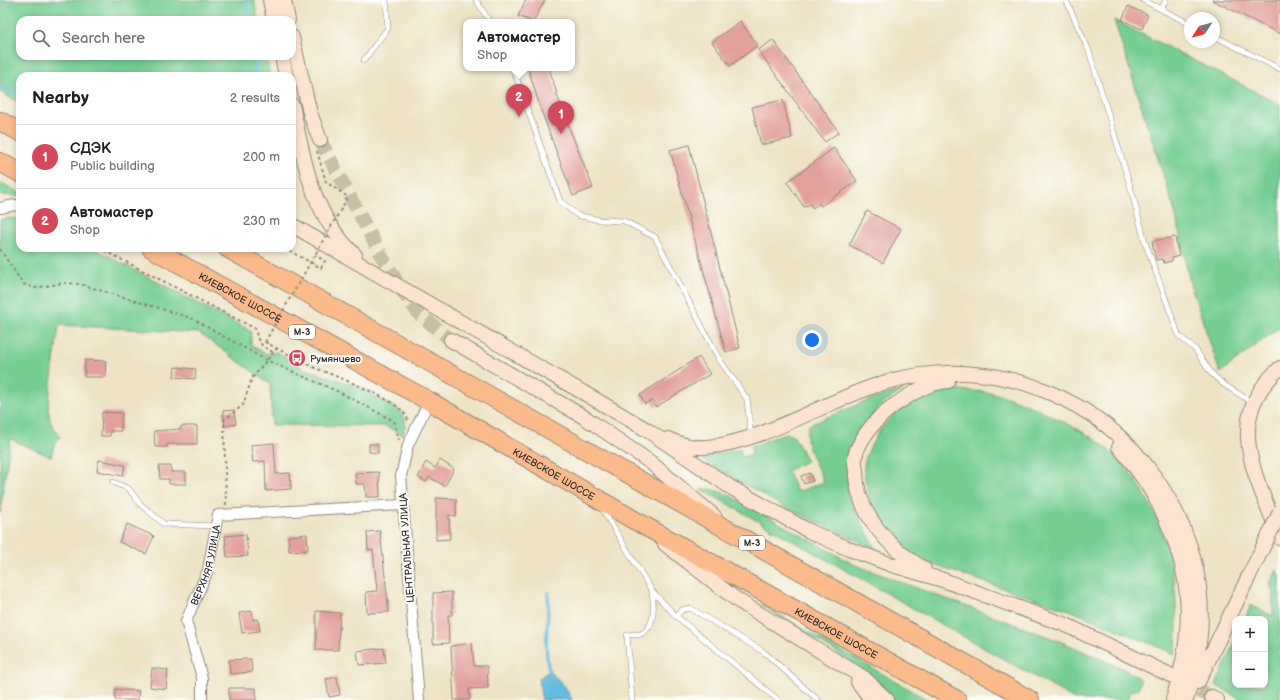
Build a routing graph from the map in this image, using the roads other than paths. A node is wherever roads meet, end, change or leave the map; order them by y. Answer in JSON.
{"nodes":[{"id":1,"x":261,"y":0,"type":"edge"},
{"id":2,"x":270,"y":0,"type":"edge"},
{"id":3,"x":284,"y":0,"type":"edge"},
{"id":4,"x":386,"y":0,"type":"edge"},
{"id":5,"x":476,"y":0,"type":"edge"},
{"id":6,"x":1066,"y":0,"type":"edge"},
{"id":7,"x":1143,"y":0,"type":"edge"},
{"id":8,"x":1166,"y":0,"type":"edge"},
{"id":9,"x":1161,"y":9,"type":"junction"},
{"id":10,"x":264,"y":16,"type":"edge"},
{"id":11,"x":273,"y":16,"type":"edge"},
{"id":12,"x":287,"y":16,"type":"edge"},
{"id":13,"x":488,"y":19,"type":"edge"},
{"id":14,"x":1184,"y":21,"type":"edge"},
{"id":15,"x":1220,"y":39,"type":"edge"},
{"id":16,"x":296,"y":55,"type":"edge"},
{"id":17,"x":273,"y":60,"type":"edge"},
{"id":18,"x":283,"y":60,"type":"edge"},
{"id":19,"x":364,"y":60,"type":"dead end"},
{"id":20,"x":1280,"y":69,"type":"edge"},
{"id":21,"x":514,"y":71,"type":"edge"},
{"id":22,"x":275,"y":72,"type":"edge"},
{"id":23,"x":285,"y":72,"type":"edge"},
{"id":24,"x":0,"y":121,"type":"edge"},
{"id":25,"x":296,"y":122,"type":"edge"},
{"id":26,"x":16,"y":130,"type":"edge"},
{"id":27,"x":320,"y":140,"type":"tunnel mouth"},
{"id":28,"x":0,"y":162,"type":"edge"},
{"id":29,"x":16,"y":171,"type":"edge"},
{"id":30,"x":16,"y":205,"type":"edge"},
{"id":31,"x":0,"y":208,"type":"edge"},
{"id":32,"x":296,"y":227,"type":"edge"},
{"id":33,"x":150,"y":252,"type":"edge"},
{"id":34,"x":158,"y":252,"type":"edge"},
{"id":35,"x":234,"y":252,"type":"edge"},
{"id":36,"x":174,"y":261,"type":"junction"},
{"id":37,"x":370,"y":269,"type":"junction"},
{"id":38,"x":451,"y":340,"type":"tunnel mouth"},
{"id":39,"x":1280,"y":368,"type":"edge"},
{"id":40,"x":429,"y":401,"type":"junction"},
{"id":41,"x":1253,"y":403,"type":"junction"},
{"id":42,"x":647,"y":430,"type":"junction"},
{"id":43,"x":751,"y":436,"type":"junction"},
{"id":44,"x":114,"y":482,"type":"dead end"},
{"id":45,"x":595,"y":497,"type":"junction"},
{"id":46,"x":402,"y":505,"type":"junction"},
{"id":47,"x":1280,"y":512,"type":"edge"},
{"id":48,"x":634,"y":520,"type":"junction"},
{"id":49,"x":216,"y":526,"type":"junction"},
{"id":50,"x":736,"y":534,"type":"junction"},
{"id":51,"x":1280,"y":538,"type":"edge"},
{"id":52,"x":943,"y":580,"type":"junction"},
{"id":53,"x":652,"y":591,"type":"junction"},
{"id":54,"x":676,"y":616,"type":"junction"},
{"id":55,"x":828,"y":655,"type":"junction"},
{"id":56,"x":1170,"y":675,"type":"tunnel mouth"},
{"id":57,"x":202,"y":700,"type":"edge"},
{"id":58,"x":419,"y":700,"type":"edge"},
{"id":59,"x":632,"y":700,"type":"edge"},
{"id":60,"x":778,"y":700,"type":"edge"},
{"id":61,"x":818,"y":700,"type":"edge"},
{"id":62,"x":872,"y":700,"type":"edge"},
{"id":63,"x":887,"y":700,"type":"edge"},
{"id":64,"x":957,"y":700,"type":"edge"},
{"id":65,"x":1030,"y":700,"type":"edge"},
{"id":66,"x":1174,"y":700,"type":"edge"},
{"id":67,"x":1186,"y":700,"type":"edge"},
{"id":68,"x":1189,"y":700,"type":"edge"}],
"edges":[{"from":1,"to":10,"type":"main road"},
{"from":2,"to":11,"type":"main road"},
{"from":3,"to":12,"type":"main road"},
{"from":4,"to":19,"type":"lane"},
{"from":5,"to":13,"type":"lane"},
{"from":6,"to":41,"type":"lane"},
{"from":7,"to":9,"type":"lane"},
{"from":8,"to":9,"type":"lane"},
{"from":9,"to":14,"type":"lane"},
{"from":15,"to":20,"type":"lane"},
{"from":16,"to":27,"type":"main road"},
{"from":17,"to":22,"type":"main road"},
{"from":18,"to":23,"type":"main road"},
{"from":21,"to":43,"type":"lane"},
{"from":24,"to":26,"type":"highway"},
{"from":25,"to":37,"type":"main road"},
{"from":28,"to":29,"type":"highway"},
{"from":30,"to":31,"type":"street"},
{"from":32,"to":37,"type":"main road"},
{"from":33,"to":36,"type":"street"},
{"from":34,"to":36,"type":"highway","name":"КИЕВСКОЕ ШОССЕ","number":"М-3"},
{"from":35,"to":50,"type":"highway","number":"М-3"},
{"from":36,"to":40,"type":"highway","name":"КИЕВСКОЕ ШОССЕ","number":"М-3"},
{"from":37,"to":42,"type":"main road"},
{"from":38,"to":50,"type":"main road"},
{"from":39,"to":41,"type":"main road"},
{"from":40,"to":45,"type":"highway","name":"КИЕВСКОЕ ШОССЕ","number":"М-3"},
{"from":40,"to":46,"type":"street","name":"ЦЕНТРАЛЬНАЯ УЛИЦА"},
{"from":41,"to":51,"type":"main road"},
{"from":42,"to":43,"type":"main road"},
{"from":42,"to":52,"type":"main road"},
{"from":43,"to":67,"type":"main road"},
{"from":44,"to":49,"type":"lane"},
{"from":45,"to":48,"type":"highway","name":"КИЕВСКОЕ ШОССЕ","number":"М-3"},
{"from":45,"to":53,"type":"lane"},
{"from":46,"to":49,"type":"street","name":"ВЕРХНЯЯ УЛИЦА"},
{"from":46,"to":58,"type":"street","name":"ЦЕНТРАЛЬНАЯ УЛИЦА"},
{"from":47,"to":68,"type":"main road","bridge":true},
{"from":48,"to":55,"type":"main road"},
{"from":48,"to":64,"type":"highway","name":"КИЕВСКОЕ ШОССЕ","number":"М-3"},
{"from":49,"to":57,"type":"street","name":"ВЕРХНЯЯ УЛИЦА"},
{"from":50,"to":65,"type":"highway","number":"М-3"},
{"from":52,"to":56,"type":"main road"},
{"from":52,"to":66,"type":"main road"},
{"from":53,"to":54,"type":"lane"},
{"from":53,"to":59,"type":"lane"},
{"from":54,"to":60,"type":"lane"},
{"from":54,"to":61,"type":"lane"},
{"from":55,"to":62,"type":"main road"},
{"from":55,"to":63,"type":"main road"}]}
